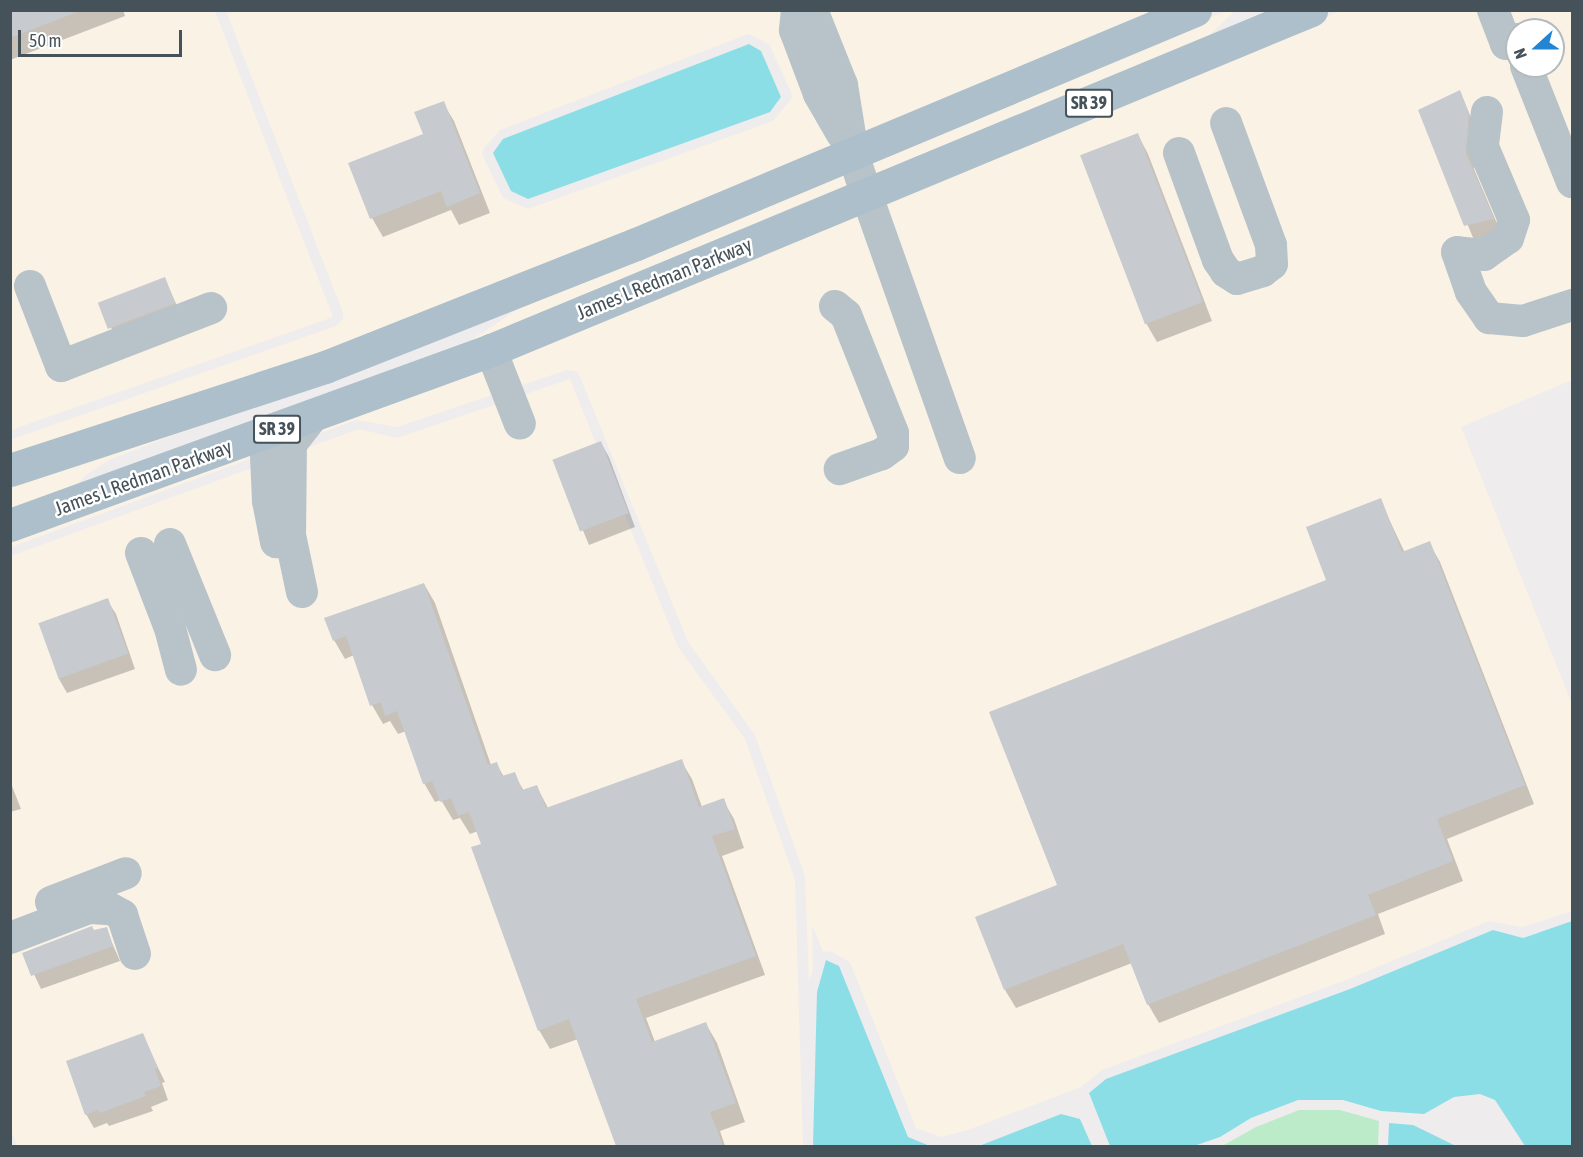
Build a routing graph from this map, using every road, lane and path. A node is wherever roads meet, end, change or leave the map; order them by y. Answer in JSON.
{"nodes":[{"id":1,"x":797,"y":10,"type":"edge"},
{"id":2,"x":812,"y":10,"type":"edge"},
{"id":3,"x":1195,"y":10,"type":"edge"},
{"id":4,"x":1261,"y":10,"type":"edge"},
{"id":5,"x":1311,"y":10,"type":"edge"},
{"id":6,"x":1493,"y":10,"type":"edge"},
{"id":7,"x":1505,"y":24,"type":"edge"},
{"id":8,"x":1207,"y":54,"type":"junction"},
{"id":9,"x":1532,"y":78,"type":"edge"},
{"id":10,"x":1486,"y":112,"type":"dead end"},
{"id":11,"x":1226,"y":123,"type":"dead end"},
{"id":12,"x":1179,"y":153,"type":"dead end"},
{"id":13,"x":853,"y":154,"type":"junction"},
{"id":14,"x":1572,"y":182,"type":"edge"},
{"id":15,"x":867,"y":196,"type":"junction"},
{"id":16,"x":538,"y":282,"type":"junction"},
{"id":17,"x":30,"y":286,"type":"dead end"},
{"id":18,"x":1572,"y":305,"type":"edge"},
{"id":19,"x":835,"y":306,"type":"dead end"},
{"id":20,"x":211,"y":308,"type":"dead end"},
{"id":21,"x":491,"y":350,"type":"junction"},
{"id":22,"x":262,"y":388,"type":"junction"},
{"id":23,"x":314,"y":415,"type":"junction"},
{"id":24,"x":520,"y":424,"type":"dead end"},
{"id":25,"x":265,"y":433,"type":"junction"},
{"id":26,"x":960,"y":458,"type":"dead end"},
{"id":27,"x":840,"y":469,"type":"dead end"},
{"id":28,"x":10,"y":470,"type":"edge"},
{"id":29,"x":75,"y":502,"type":"junction"},
{"id":30,"x":10,"y":525,"type":"edge"},
{"id":31,"x":215,"y":655,"type":"dead end"},
{"id":32,"x":181,"y":670,"type":"dead end"},
{"id":33,"x":126,"y":873,"type":"dead end"},
{"id":34,"x":10,"y":917,"type":"edge"},
{"id":35,"x":10,"y":938,"type":"edge"},
{"id":36,"x":135,"y":954,"type":"dead end"}],
"edges":[{"from":1,"to":13,"type":"lane"},
{"from":2,"to":13,"type":"lane"},
{"from":3,"to":13,"type":"main road","number":"SR 39"},
{"from":4,"to":8,"type":"main road"},
{"from":5,"to":8,"type":"main road","name":"James L Redman Parkway","number":"SR 39"},
{"from":6,"to":7,"type":"lane"},
{"from":8,"to":15,"type":"main road","name":"James L Redman Parkway","number":"SR 39"},
{"from":9,"to":14,"type":"lane"},
{"from":10,"to":18,"type":"lane"},
{"from":11,"to":12,"type":"lane"},
{"from":13,"to":15,"type":"lane"},
{"from":13,"to":16,"type":"main road","number":"SR 39"},
{"from":15,"to":21,"type":"main road","name":"James L Redman Parkway","number":"SR 39"},
{"from":15,"to":26,"type":"lane"},
{"from":16,"to":22,"type":"main road","number":"SR 39"},
{"from":16,"to":25,"type":"main road"},
{"from":17,"to":20,"type":"lane"},
{"from":19,"to":27,"type":"lane"},
{"from":21,"to":23,"type":"main road","name":"James L Redman Parkway","number":"SR 39"},
{"from":21,"to":24,"type":"lane"},
{"from":22,"to":28,"type":"main road","number":"SR 39"},
{"from":22,"to":29,"type":"main road"},
{"from":23,"to":25,"type":"main road","name":"James L Redman Parkway","number":"SR 39"},
{"from":23,"to":25,"type":"lane"},
{"from":25,"to":29,"type":"main road","name":"James L Redman Parkway","number":"SR 39"},
{"from":29,"to":30,"type":"main road","name":"James L Redman Parkway","number":"SR 39"},
{"from":31,"to":32,"type":"lane"},
{"from":33,"to":34,"type":"lane"},
{"from":35,"to":36,"type":"lane"}]}
